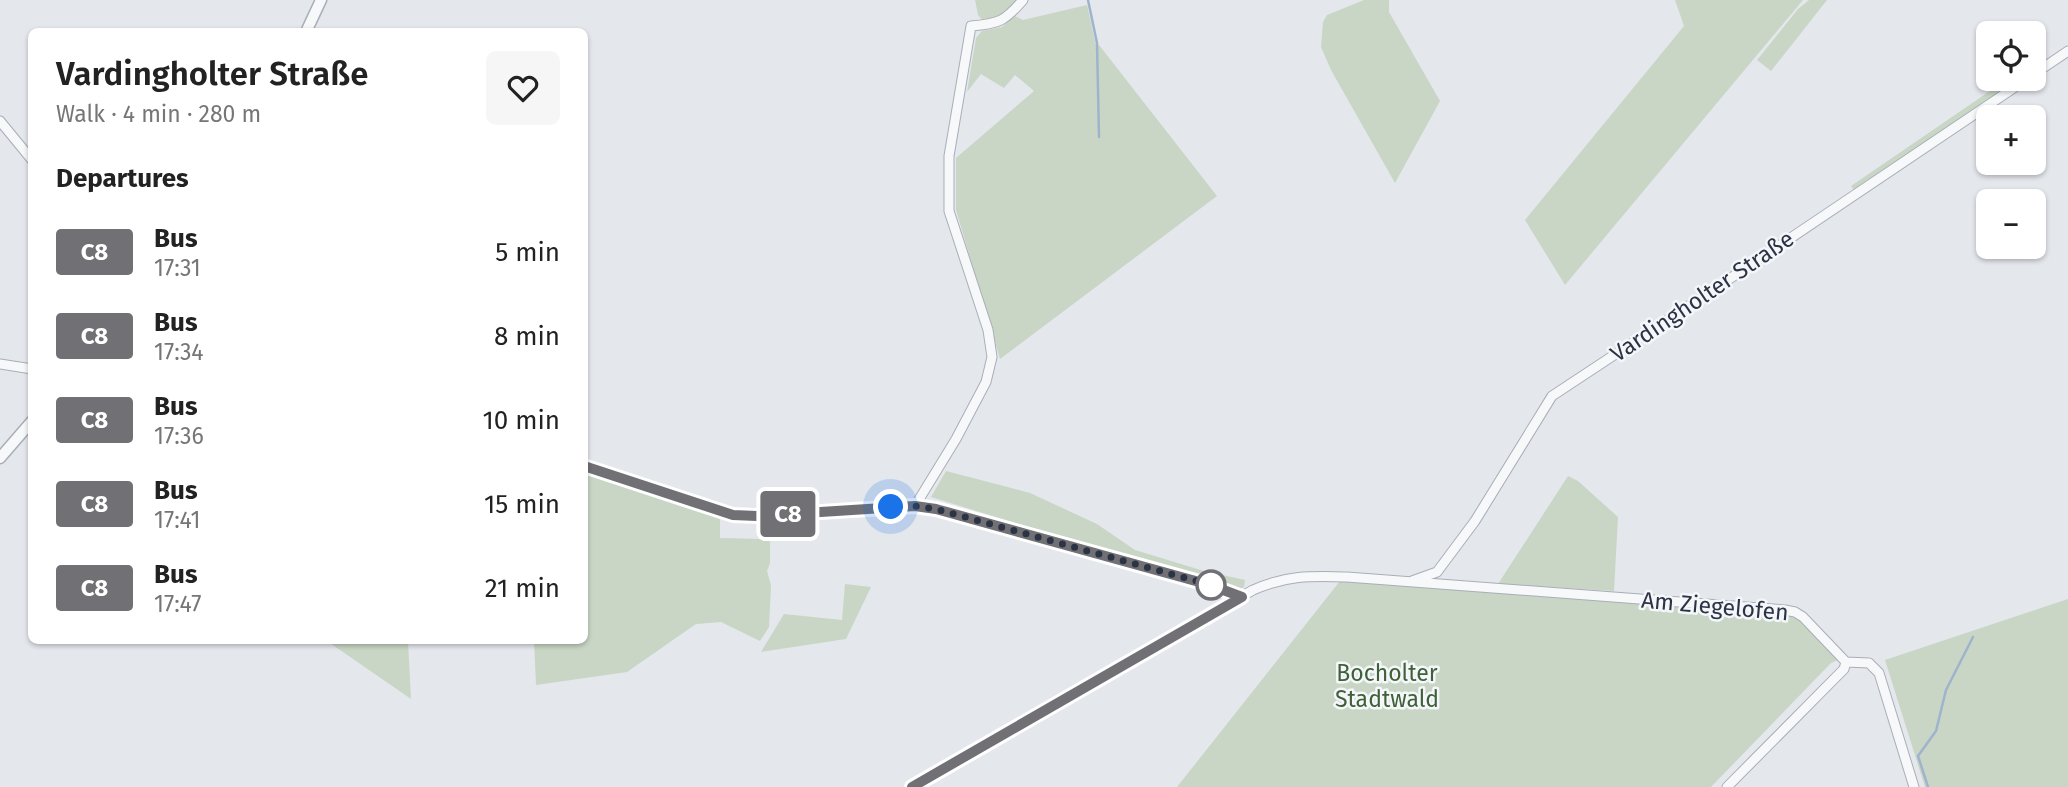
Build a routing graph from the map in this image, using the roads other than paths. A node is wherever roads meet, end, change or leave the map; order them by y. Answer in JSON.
{"nodes":[{"id":1,"x":321,"y":0,"type":"edge"},
{"id":2,"x":1023,"y":0,"type":"edge"},
{"id":3,"x":308,"y":28,"type":"edge"},
{"id":4,"x":2068,"y":51,"type":"edge"},
{"id":5,"x":2046,"y":66,"type":"edge"},
{"id":6,"x":2009,"y":91,"type":"edge"},
{"id":7,"x":0,"y":121,"type":"edge"},
{"id":8,"x":28,"y":155,"type":"edge"},
{"id":9,"x":0,"y":365,"type":"edge"},
{"id":10,"x":28,"y":368,"type":"edge"},
{"id":11,"x":28,"y":426,"type":"edge"},
{"id":12,"x":0,"y":458,"type":"edge"},
{"id":13,"x":588,"y":467,"type":"edge"},
{"id":14,"x":915,"y":506,"type":"junction"},
{"id":15,"x":1437,"y":572,"type":"junction"},
{"id":16,"x":1407,"y":583,"type":"junction"},
{"id":17,"x":1439,"y":585,"type":"junction"},
{"id":18,"x":1242,"y":597,"type":"junction"},
{"id":19,"x":1846,"y":662,"type":"junction"},
{"id":20,"x":912,"y":787,"type":"edge"},
{"id":21,"x":1727,"y":787,"type":"edge"},
{"id":22,"x":1914,"y":787,"type":"edge"}],
"edges":[{"from":1,"to":3,"type":"street"},
{"from":2,"to":14,"type":"street"},
{"from":4,"to":5,"type":"street"},
{"from":6,"to":15,"type":"street","name":"Vardingholter Straße"},
{"from":7,"to":8,"type":"street"},
{"from":9,"to":10,"type":"street"},
{"from":11,"to":12,"type":"street"},
{"from":13,"to":14,"type":"street"},
{"from":14,"to":18,"type":"street"},
{"from":15,"to":16,"type":"street"},
{"from":15,"to":17,"type":"street"},
{"from":16,"to":17,"type":"street","name":"Am Ziegelofen"},
{"from":16,"to":18,"type":"street"},
{"from":17,"to":19,"type":"street","name":"Am Ziegelofen"},
{"from":18,"to":20,"type":"street"},
{"from":19,"to":21,"type":"street"},
{"from":19,"to":22,"type":"street","name":"Am Ziegelofen"}]}
